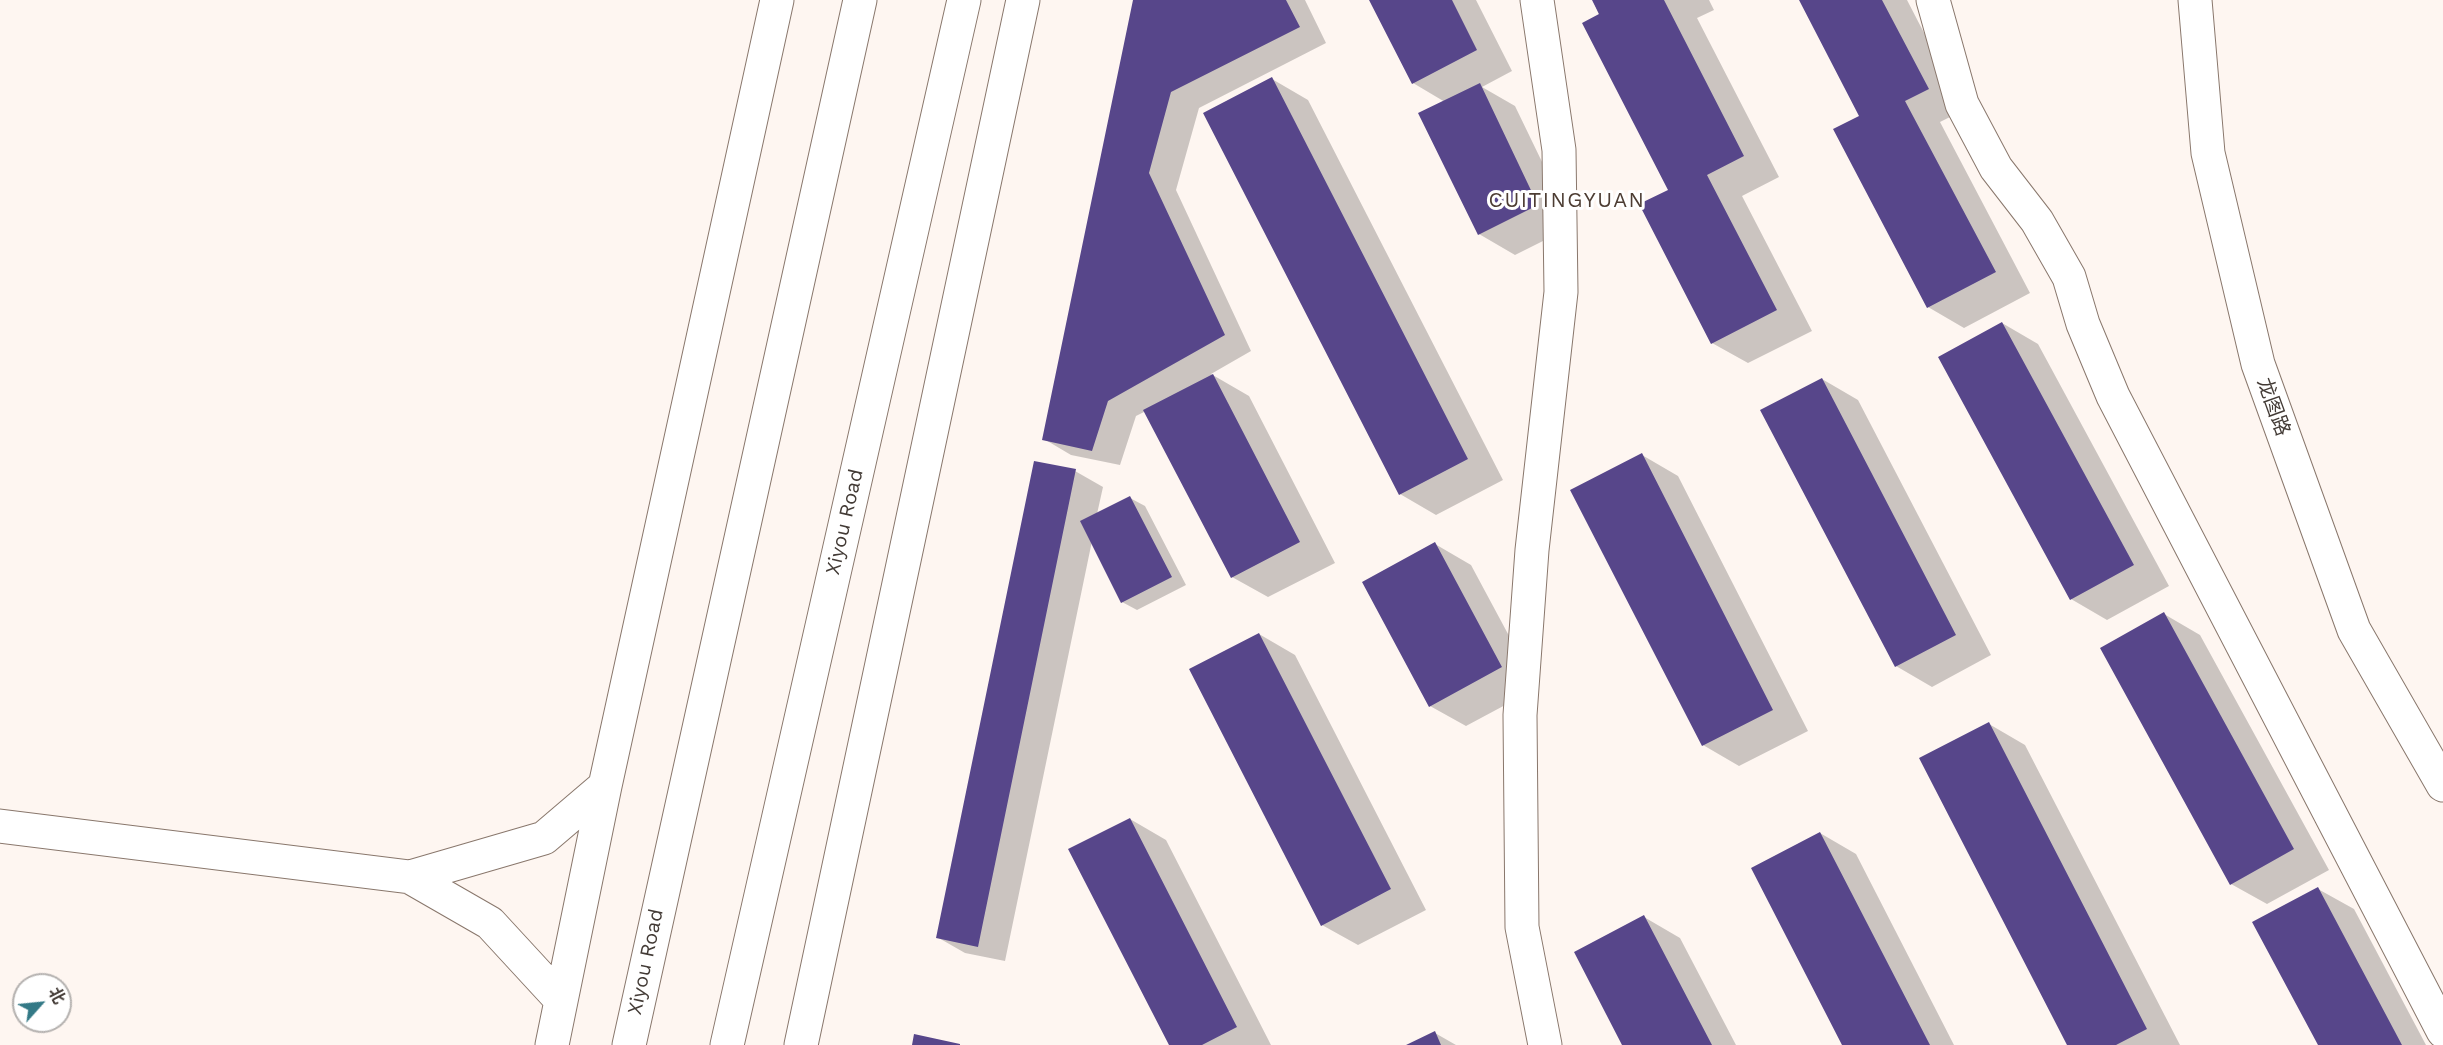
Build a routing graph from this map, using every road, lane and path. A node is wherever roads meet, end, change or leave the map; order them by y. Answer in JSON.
{"nodes":[{"id":1,"x":777,"y":0,"type":"edge"},
{"id":2,"x":860,"y":0,"type":"edge"},
{"id":3,"x":964,"y":0,"type":"edge"},
{"id":4,"x":1023,"y":0,"type":"edge"},
{"id":5,"x":1537,"y":0,"type":"edge"},
{"id":6,"x":1933,"y":0,"type":"edge"},
{"id":7,"x":2195,"y":0,"type":"edge"},
{"id":8,"x":2443,"y":785,"type":"edge"},
{"id":9,"x":605,"y":786,"type":"junction"},
{"id":10,"x":0,"y":826,"type":"edge"},
{"id":11,"x":410,"y":877,"type":"junction"},
{"id":12,"x":561,"y":1000,"type":"junction"},
{"id":13,"x":2443,"y":1031,"type":"edge"},
{"id":14,"x":552,"y":1045,"type":"edge"},
{"id":15,"x":629,"y":1045,"type":"edge"},
{"id":16,"x":727,"y":1045,"type":"edge"},
{"id":17,"x":801,"y":1045,"type":"edge"},
{"id":18,"x":1545,"y":1045,"type":"edge"}],
"edges":[{"from":1,"to":9,"type":"street"},
{"from":2,"to":15,"type":"street","name":"Xiyou Road"},
{"from":3,"to":16,"type":"street","name":"Xiyou Road"},
{"from":4,"to":17,"type":"street"},
{"from":5,"to":18,"type":"street"},
{"from":6,"to":13,"type":"street"},
{"from":7,"to":8,"type":"street","name":"龙图路"},
{"from":9,"to":11,"type":"street"},
{"from":9,"to":12,"type":"street"},
{"from":10,"to":11,"type":"street"},
{"from":11,"to":12,"type":"street"},
{"from":12,"to":14,"type":"street"}]}
